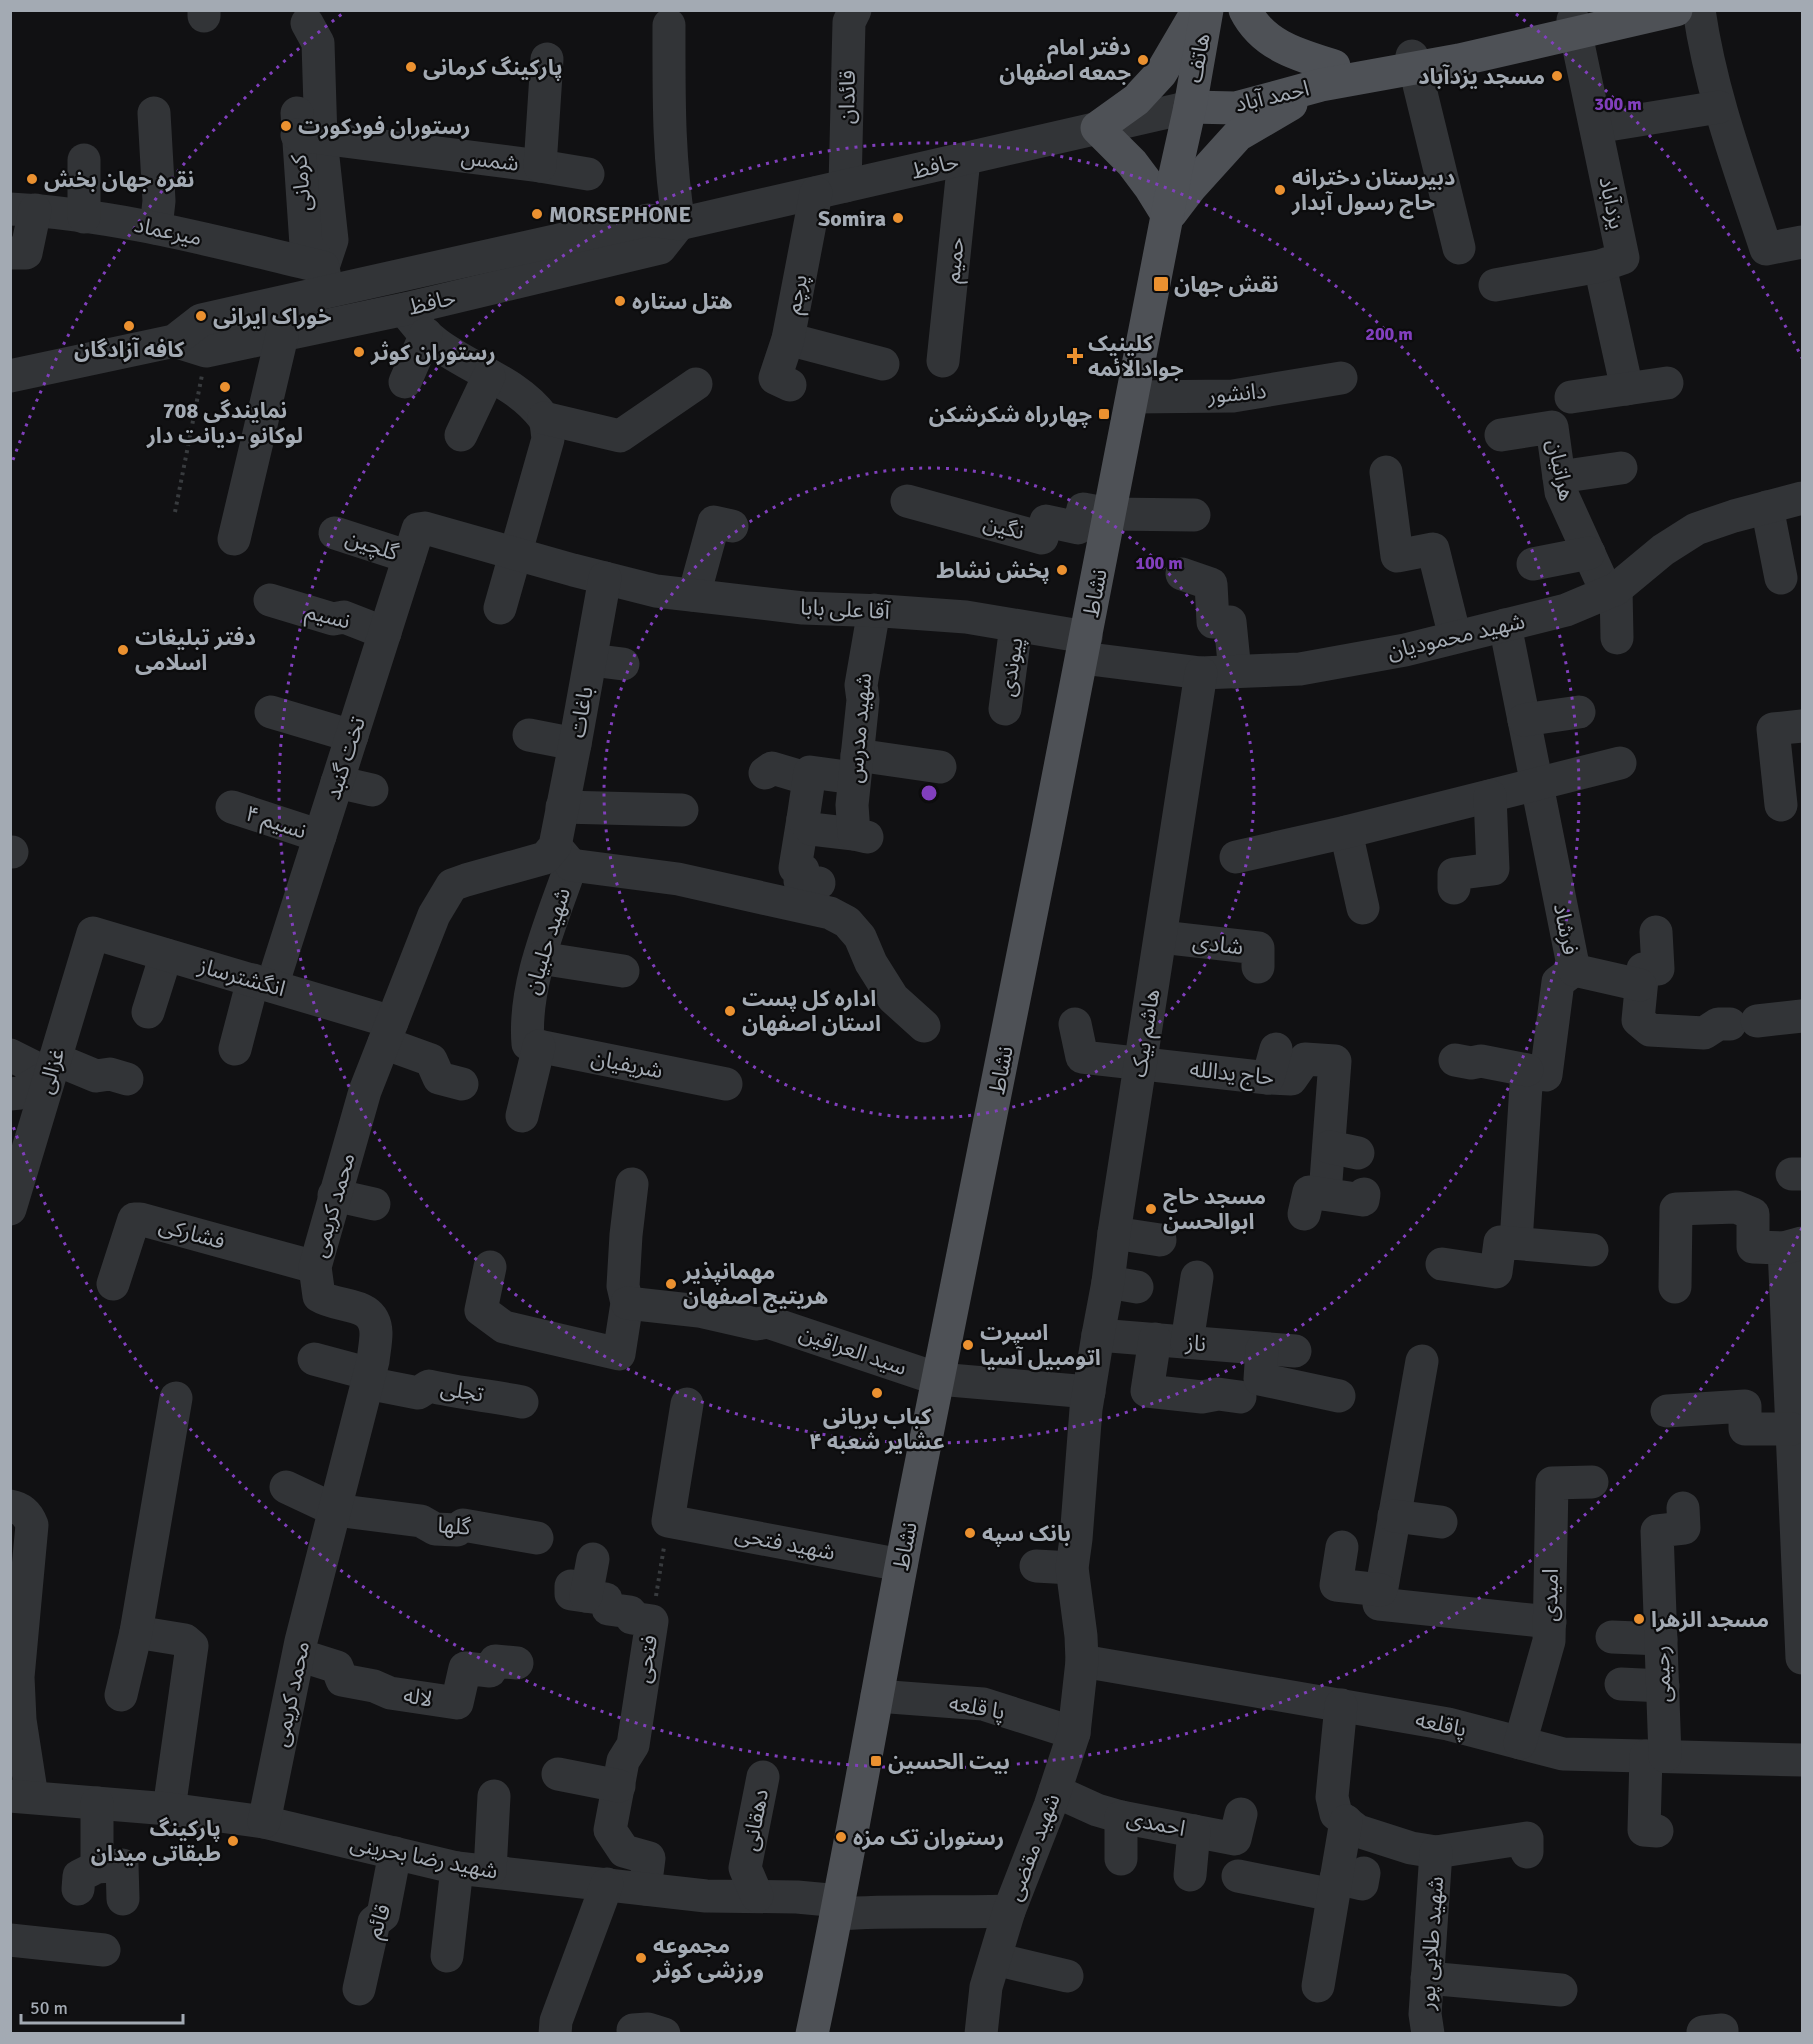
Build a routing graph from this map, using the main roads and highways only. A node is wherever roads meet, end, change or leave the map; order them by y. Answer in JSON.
{"nodes":[{"id":1,"x":1198,"y":10,"type":"edge"},
{"id":2,"x":1207,"y":10,"type":"edge"},
{"id":3,"x":1245,"y":10,"type":"edge"},
{"id":4,"x":1615,"y":10,"type":"edge"},
{"id":5,"x":1676,"y":10,"type":"edge"},
{"id":6,"x":1575,"y":27,"type":"junction"},
{"id":7,"x":1327,"y":76,"type":"junction"},
{"id":8,"x":1190,"y":106,"type":"junction"},
{"id":9,"x":1168,"y":216,"type":"junction"},
{"id":10,"x":812,"y":2034,"type":"edge"}],
"edges":[{"from":1,"to":9,"type":"main road"},
{"from":2,"to":8,"type":"main road","name":"هاتف"},
{"from":3,"to":7,"type":"main road"},
{"from":4,"to":6,"type":"main road","name":"احمد آباد"},
{"from":5,"to":6,"type":"main road","name":"احمد آباد"},
{"from":6,"to":7,"type":"main road","name":"احمد آباد"},
{"from":7,"to":8,"type":"main road","name":"احمد آباد"},
{"from":7,"to":9,"type":"main road"},
{"from":8,"to":9,"type":"main road","name":"نشاط"},
{"from":9,"to":10,"type":"main road","name":"نشاط"}]}
